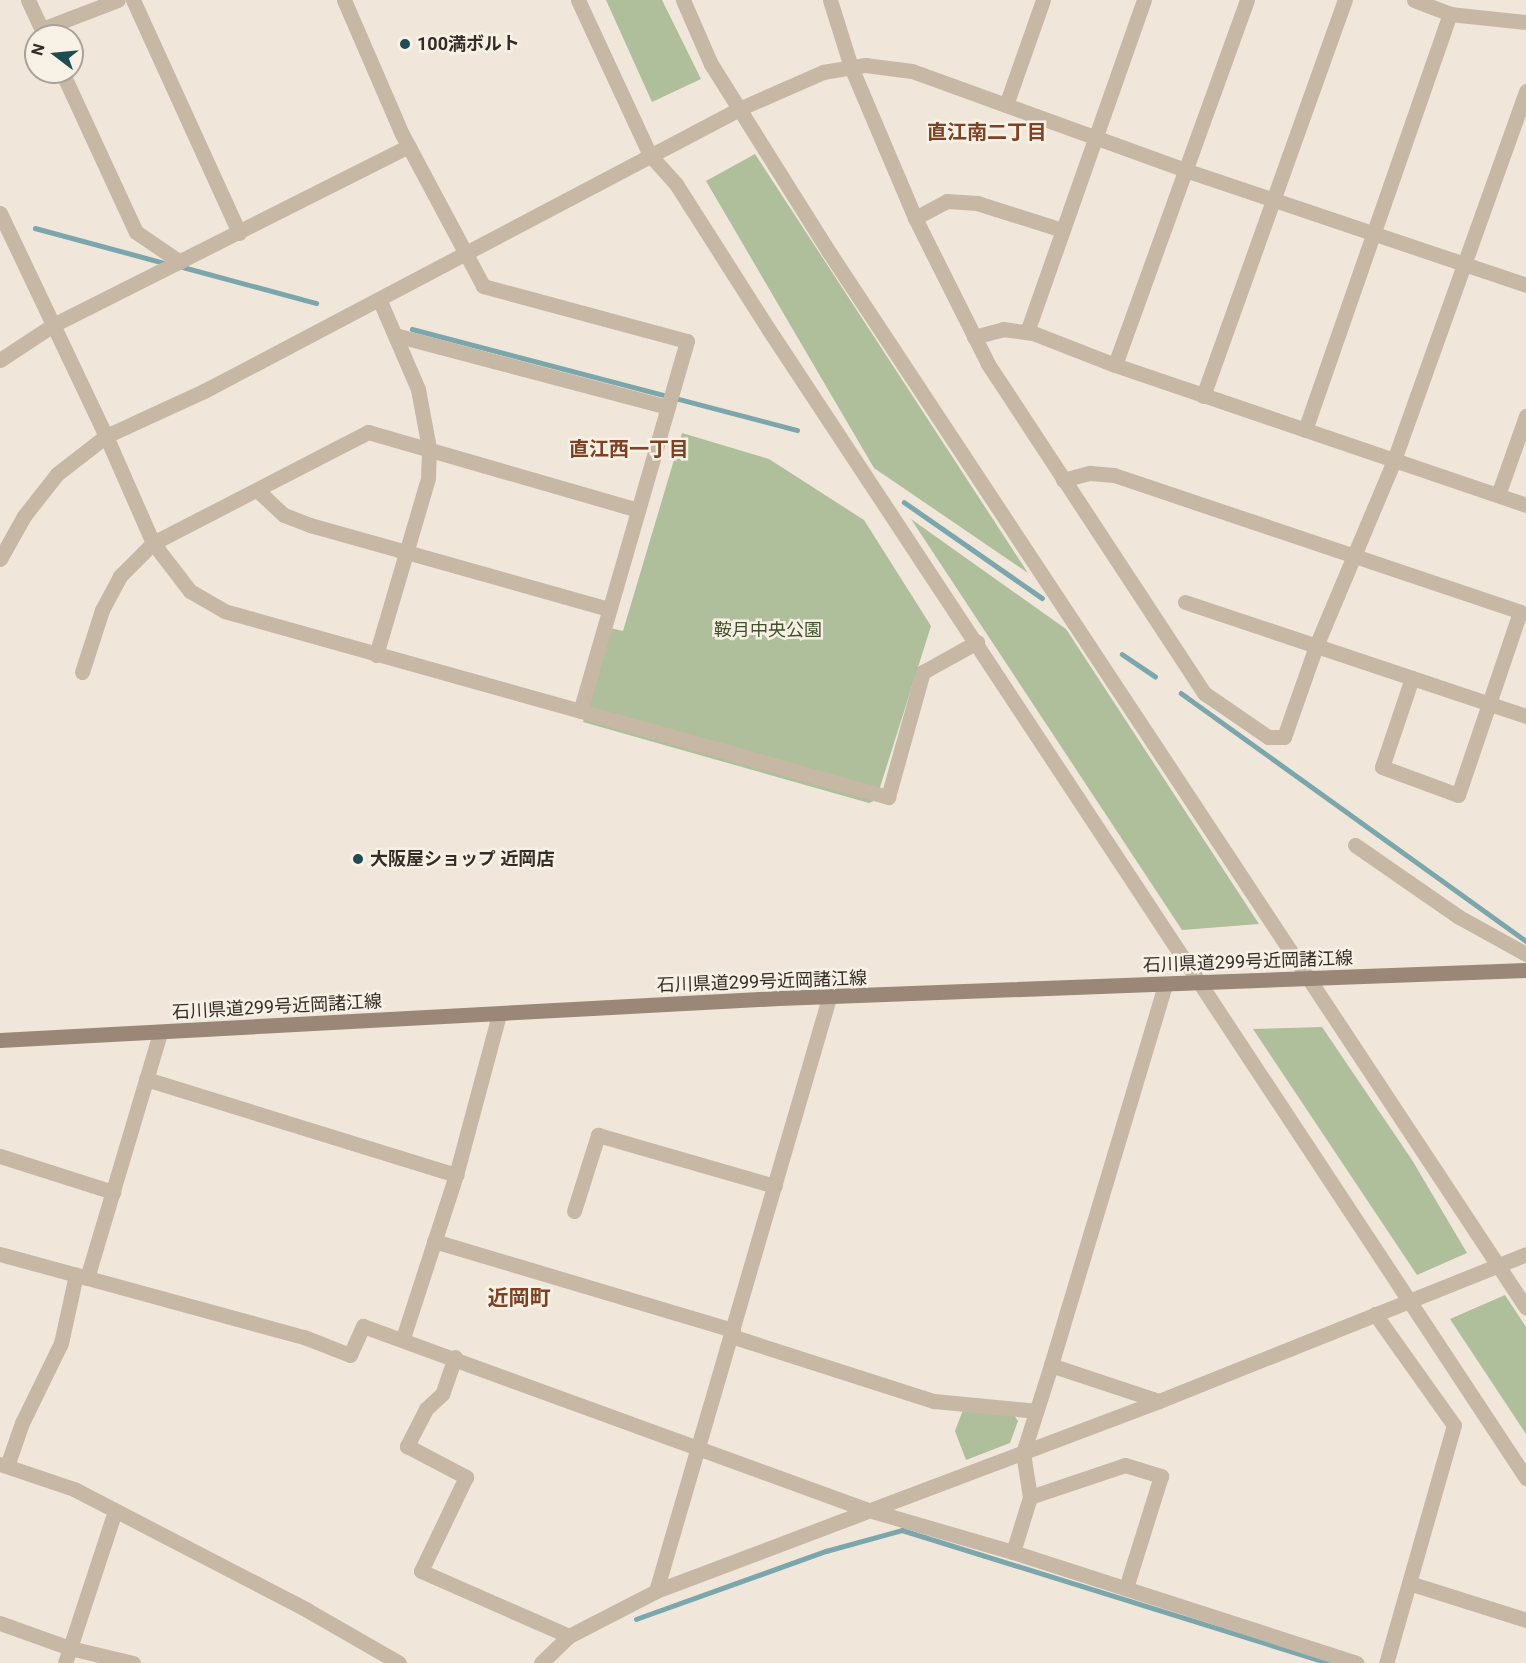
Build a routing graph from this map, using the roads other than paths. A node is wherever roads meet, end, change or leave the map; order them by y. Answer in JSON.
{"nodes":[{"id":1,"x":28,"y":0,"type":"edge"},
{"id":2,"x":118,"y":0,"type":"edge"},
{"id":3,"x":133,"y":0,"type":"edge"},
{"id":4,"x":344,"y":0,"type":"edge"},
{"id":5,"x":578,"y":0,"type":"edge"},
{"id":6,"x":683,"y":0,"type":"edge"},
{"id":7,"x":830,"y":0,"type":"edge"},
{"id":8,"x":1043,"y":0,"type":"edge"},
{"id":9,"x":1144,"y":0,"type":"edge"},
{"id":10,"x":1247,"y":0,"type":"edge"},
{"id":11,"x":1345,"y":0,"type":"edge"},
{"id":12,"x":1414,"y":0,"type":"edge"},
{"id":13,"x":1450,"y":14,"type":"junction"},
{"id":14,"x":1526,"y":22,"type":"edge"},
{"id":15,"x":39,"y":24,"type":"edge"},
{"id":16,"x":62,"y":24,"type":"edge"},
{"id":17,"x":851,"y":67,"type":"junction"},
{"id":18,"x":68,"y":84,"type":"edge"},
{"id":19,"x":1526,"y":91,"type":"edge"},
{"id":20,"x":1006,"y":105,"type":"junction"},
{"id":21,"x":741,"y":108,"type":"junction"},
{"id":22,"x":1094,"y":137,"type":"junction"},
{"id":23,"x":409,"y":146,"type":"junction"},
{"id":24,"x":650,"y":155,"type":"junction"},
{"id":25,"x":1185,"y":170,"type":"junction"},
{"id":26,"x":1276,"y":200,"type":"junction"},
{"id":27,"x":0,"y":213,"type":"edge"},
{"id":28,"x":915,"y":218,"type":"junction"},
{"id":29,"x":1062,"y":230,"type":"junction"},
{"id":30,"x":239,"y":233,"type":"junction"},
{"id":31,"x":1377,"y":233,"type":"junction"},
{"id":32,"x":467,"y":253,"type":"junction"},
{"id":33,"x":183,"y":261,"type":"junction"},
{"id":34,"x":1466,"y":264,"type":"junction"},
{"id":35,"x":1526,"y":285,"type":"edge"},
{"id":36,"x":379,"y":299,"type":"junction"},
{"id":37,"x":53,"y":325,"type":"junction"},
{"id":38,"x":1027,"y":333,"type":"junction"},
{"id":39,"x":395,"y":335,"type":"junction"},
{"id":40,"x":974,"y":337,"type":"junction"},
{"id":41,"x":0,"y":360,"type":"edge"},
{"id":42,"x":1115,"y":365,"type":"junction"},
{"id":43,"x":1203,"y":396,"type":"junction"},
{"id":44,"x":668,"y":407,"type":"junction"},
{"id":45,"x":1526,"y":416,"type":"edge"},
{"id":46,"x":1305,"y":430,"type":"junction"},
{"id":47,"x":106,"y":436,"type":"junction"},
{"id":48,"x":429,"y":451,"type":"junction"},
{"id":49,"x":1394,"y":460,"type":"junction"},
{"id":50,"x":1063,"y":480,"type":"junction"},
{"id":51,"x":257,"y":489,"type":"junction"},
{"id":52,"x":1498,"y":495,"type":"junction"},
{"id":53,"x":1526,"y":505,"type":"edge"},
{"id":54,"x":638,"y":510,"type":"junction"},
{"id":55,"x":153,"y":543,"type":"junction"},
{"id":56,"x":408,"y":552,"type":"junction"},
{"id":57,"x":1353,"y":556,"type":"junction"},
{"id":58,"x":0,"y":559,"type":"edge"},
{"id":59,"x":1185,"y":602,"type":"dead end"},
{"id":60,"x":609,"y":609,"type":"junction"},
{"id":61,"x":977,"y":642,"type":"junction"},
{"id":62,"x":1316,"y":646,"type":"junction"},
{"id":63,"x":376,"y":655,"type":"junction"},
{"id":64,"x":82,"y":672,"type":"dead end"},
{"id":65,"x":1412,"y":678,"type":"junction"},
{"id":66,"x":1489,"y":704,"type":"junction"},
{"id":67,"x":580,"y":711,"type":"junction"},
{"id":68,"x":1526,"y":716,"type":"edge"},
{"id":69,"x":1355,"y":845,"type":"dead end"},
{"id":70,"x":1526,"y":954,"type":"edge"},
{"id":71,"x":1526,"y":970,"type":"edge"},
{"id":72,"x":1310,"y":979,"type":"junction"},
{"id":73,"x":1198,"y":983,"type":"junction"},
{"id":74,"x":1165,"y":986,"type":"junction"},
{"id":75,"x":830,"y":998,"type":"junction"},
{"id":76,"x":500,"y":1015,"type":"junction"},
{"id":77,"x":159,"y":1033,"type":"junction"},
{"id":78,"x":0,"y":1040,"type":"edge"},
{"id":79,"x":146,"y":1079,"type":"junction"},
{"id":80,"x":0,"y":1156,"type":"edge"},
{"id":81,"x":456,"y":1175,"type":"junction"},
{"id":82,"x":775,"y":1186,"type":"junction"},
{"id":83,"x":113,"y":1192,"type":"junction"},
{"id":84,"x":574,"y":1211,"type":"dead end"},
{"id":85,"x":435,"y":1241,"type":"junction"},
{"id":86,"x":0,"y":1254,"type":"edge"},
{"id":87,"x":1526,"y":1254,"type":"edge"},
{"id":88,"x":1498,"y":1266,"type":"junction"},
{"id":89,"x":82,"y":1276,"type":"junction"},
{"id":90,"x":1407,"y":1301,"type":"junction"},
{"id":91,"x":1526,"y":1308,"type":"edge"},
{"id":92,"x":1376,"y":1314,"type":"junction"},
{"id":93,"x":732,"y":1333,"type":"junction"},
{"id":94,"x":403,"y":1338,"type":"junction"},
{"id":95,"x":455,"y":1357,"type":"junction"},
{"id":96,"x":1052,"y":1365,"type":"junction"},
{"id":97,"x":1159,"y":1401,"type":"junction"},
{"id":98,"x":1037,"y":1411,"type":"junction"},
{"id":99,"x":698,"y":1447,"type":"junction"},
{"id":100,"x":1023,"y":1453,"type":"junction"},
{"id":101,"x":3,"y":1465,"type":"edge"},
{"id":102,"x":1526,"y":1478,"type":"edge"},
{"id":103,"x":1030,"y":1497,"type":"junction"},
{"id":104,"x":865,"y":1509,"type":"junction"},
{"id":105,"x":114,"y":1512,"type":"junction"},
{"id":106,"x":1013,"y":1552,"type":"junction"},
{"id":107,"x":1409,"y":1583,"type":"junction"},
{"id":108,"x":1126,"y":1588,"type":"junction"},
{"id":109,"x":656,"y":1591,"type":"junction"},
{"id":110,"x":1526,"y":1620,"type":"edge"},
{"id":111,"x":0,"y":1623,"type":"edge"},
{"id":112,"x":569,"y":1636,"type":"junction"},
{"id":113,"x":70,"y":1648,"type":"junction"},
{"id":114,"x":65,"y":1663,"type":"edge"},
{"id":115,"x":133,"y":1663,"type":"edge"},
{"id":116,"x":399,"y":1663,"type":"edge"},
{"id":117,"x":541,"y":1663,"type":"edge"},
{"id":118,"x":1356,"y":1663,"type":"edge"},
{"id":119,"x":1386,"y":1663,"type":"edge"}],
"edges":[{"from":1,"to":15,"type":"street"},
{"from":2,"to":16,"type":"street"},
{"from":3,"to":30,"type":"street"},
{"from":4,"to":23,"type":"street"},
{"from":5,"to":24,"type":"street"},
{"from":6,"to":21,"type":"street"},
{"from":7,"to":17,"type":"street"},
{"from":8,"to":20,"type":"street"},
{"from":9,"to":22,"type":"street"},
{"from":10,"to":25,"type":"street"},
{"from":11,"to":26,"type":"street"},
{"from":12,"to":13,"type":"street"},
{"from":13,"to":14,"type":"street"},
{"from":13,"to":31,"type":"street"},
{"from":17,"to":20,"type":"street"},
{"from":17,"to":21,"type":"street"},
{"from":17,"to":28,"type":"street"},
{"from":18,"to":33,"type":"street"},
{"from":19,"to":34,"type":"street"},
{"from":20,"to":22,"type":"street"},
{"from":21,"to":24,"type":"street"},
{"from":21,"to":72,"type":"street"},
{"from":22,"to":25,"type":"street"},
{"from":22,"to":29,"type":"street"},
{"from":23,"to":30,"type":"street"},
{"from":23,"to":32,"type":"street"},
{"from":24,"to":32,"type":"street"},
{"from":24,"to":61,"type":"street"},
{"from":25,"to":26,"type":"street"},
{"from":25,"to":42,"type":"street"},
{"from":26,"to":31,"type":"street"},
{"from":26,"to":43,"type":"street"},
{"from":27,"to":37,"type":"street"},
{"from":28,"to":29,"type":"street"},
{"from":28,"to":40,"type":"street"},
{"from":29,"to":38,"type":"street"},
{"from":30,"to":33,"type":"street"},
{"from":31,"to":34,"type":"street"},
{"from":31,"to":46,"type":"street"},
{"from":32,"to":36,"type":"street"},
{"from":32,"to":44,"type":"street"},
{"from":33,"to":37,"type":"street"},
{"from":34,"to":35,"type":"street"},
{"from":34,"to":49,"type":"street"},
{"from":36,"to":39,"type":"street"},
{"from":36,"to":47,"type":"street"},
{"from":37,"to":41,"type":"street"},
{"from":37,"to":47,"type":"street"},
{"from":38,"to":40,"type":"street"},
{"from":38,"to":42,"type":"street"},
{"from":39,"to":44,"type":"street"},
{"from":39,"to":48,"type":"street"},
{"from":40,"to":50,"type":"street"},
{"from":42,"to":43,"type":"street"},
{"from":43,"to":46,"type":"street"},
{"from":44,"to":54,"type":"street"},
{"from":45,"to":52,"type":"street"},
{"from":46,"to":49,"type":"street"},
{"from":47,"to":55,"type":"street"},
{"from":47,"to":58,"type":"street"},
{"from":48,"to":51,"type":"street"},
{"from":48,"to":54,"type":"street"},
{"from":48,"to":56,"type":"street"},
{"from":49,"to":52,"type":"street"},
{"from":49,"to":57,"type":"street"},
{"from":50,"to":57,"type":"street"},
{"from":50,"to":62,"type":"street"},
{"from":51,"to":55,"type":"street"},
{"from":51,"to":56,"type":"street"},
{"from":52,"to":53,"type":"street"},
{"from":54,"to":60,"type":"street"},
{"from":55,"to":63,"type":"street"},
{"from":55,"to":64,"type":"street"},
{"from":56,"to":60,"type":"street"},
{"from":56,"to":63,"type":"street"},
{"from":57,"to":62,"type":"street"},
{"from":57,"to":66,"type":"street"},
{"from":59,"to":62,"type":"street"},
{"from":60,"to":67,"type":"street"},
{"from":61,"to":67,"type":"street"},
{"from":61,"to":73,"type":"street"},
{"from":62,"to":65,"type":"street"},
{"from":63,"to":67,"type":"street"},
{"from":65,"to":66,"type":"street"},
{"from":65,"to":66,"type":"street"},
{"from":66,"to":68,"type":"street"},
{"from":69,"to":70,"type":"street"},
{"from":71,"to":72,"type":"main road","name":"石川県道299号近岡諸江線"},
{"from":72,"to":73,"type":"main road","name":"石川県道299号近岡諸江線"},
{"from":72,"to":88,"type":"street"},
{"from":73,"to":74,"type":"main road","name":"石川県道299号近岡諸江線"},
{"from":73,"to":90,"type":"street"},
{"from":74,"to":75,"type":"main road","name":"石川県道299号近岡諸江線"},
{"from":74,"to":96,"type":"street"},
{"from":75,"to":76,"type":"main road","name":"石川県道299号近岡諸江線"},
{"from":75,"to":82,"type":"street"},
{"from":76,"to":77,"type":"main road","name":"石川県道299号近岡諸江線"},
{"from":76,"to":81,"type":"street"},
{"from":77,"to":78,"type":"main road","name":"石川県道299号近岡諸江線"},
{"from":77,"to":79,"type":"street"},
{"from":79,"to":81,"type":"street"},
{"from":79,"to":83,"type":"street"},
{"from":80,"to":83,"type":"street"},
{"from":81,"to":85,"type":"street"},
{"from":82,"to":84,"type":"street"},
{"from":82,"to":93,"type":"street"},
{"from":83,"to":89,"type":"street"},
{"from":85,"to":93,"type":"street"},
{"from":85,"to":94,"type":"street"},
{"from":86,"to":89,"type":"street"},
{"from":87,"to":88,"type":"street"},
{"from":88,"to":90,"type":"street"},
{"from":88,"to":91,"type":"street"},
{"from":89,"to":94,"type":"street"},
{"from":89,"to":101,"type":"street"},
{"from":90,"to":92,"type":"street"},
{"from":90,"to":102,"type":"street"},
{"from":92,"to":97,"type":"street"},
{"from":92,"to":107,"type":"street"},
{"from":93,"to":98,"type":"street"},
{"from":93,"to":99,"type":"street"},
{"from":94,"to":95,"type":"street"},
{"from":95,"to":99,"type":"street"},
{"from":95,"to":112,"type":"street"},
{"from":96,"to":97,"type":"street"},
{"from":96,"to":98,"type":"street"},
{"from":97,"to":100,"type":"street"},
{"from":98,"to":100,"type":"street"},
{"from":99,"to":104,"type":"street"},
{"from":99,"to":109,"type":"street"},
{"from":100,"to":103,"type":"street"},
{"from":100,"to":104,"type":"street"},
{"from":101,"to":105,"type":"street"},
{"from":103,"to":106,"type":"street"},
{"from":103,"to":108,"type":"street"},
{"from":104,"to":106,"type":"street"},
{"from":104,"to":109,"type":"street"},
{"from":105,"to":113,"type":"street"},
{"from":105,"to":116,"type":"street"},
{"from":106,"to":108,"type":"street"},
{"from":107,"to":110,"type":"street"},
{"from":107,"to":119,"type":"street"},
{"from":108,"to":118,"type":"street"},
{"from":109,"to":112,"type":"street"},
{"from":111,"to":113,"type":"street"},
{"from":112,"to":117,"type":"street"},
{"from":113,"to":114,"type":"street"},
{"from":113,"to":115,"type":"street"}]}
